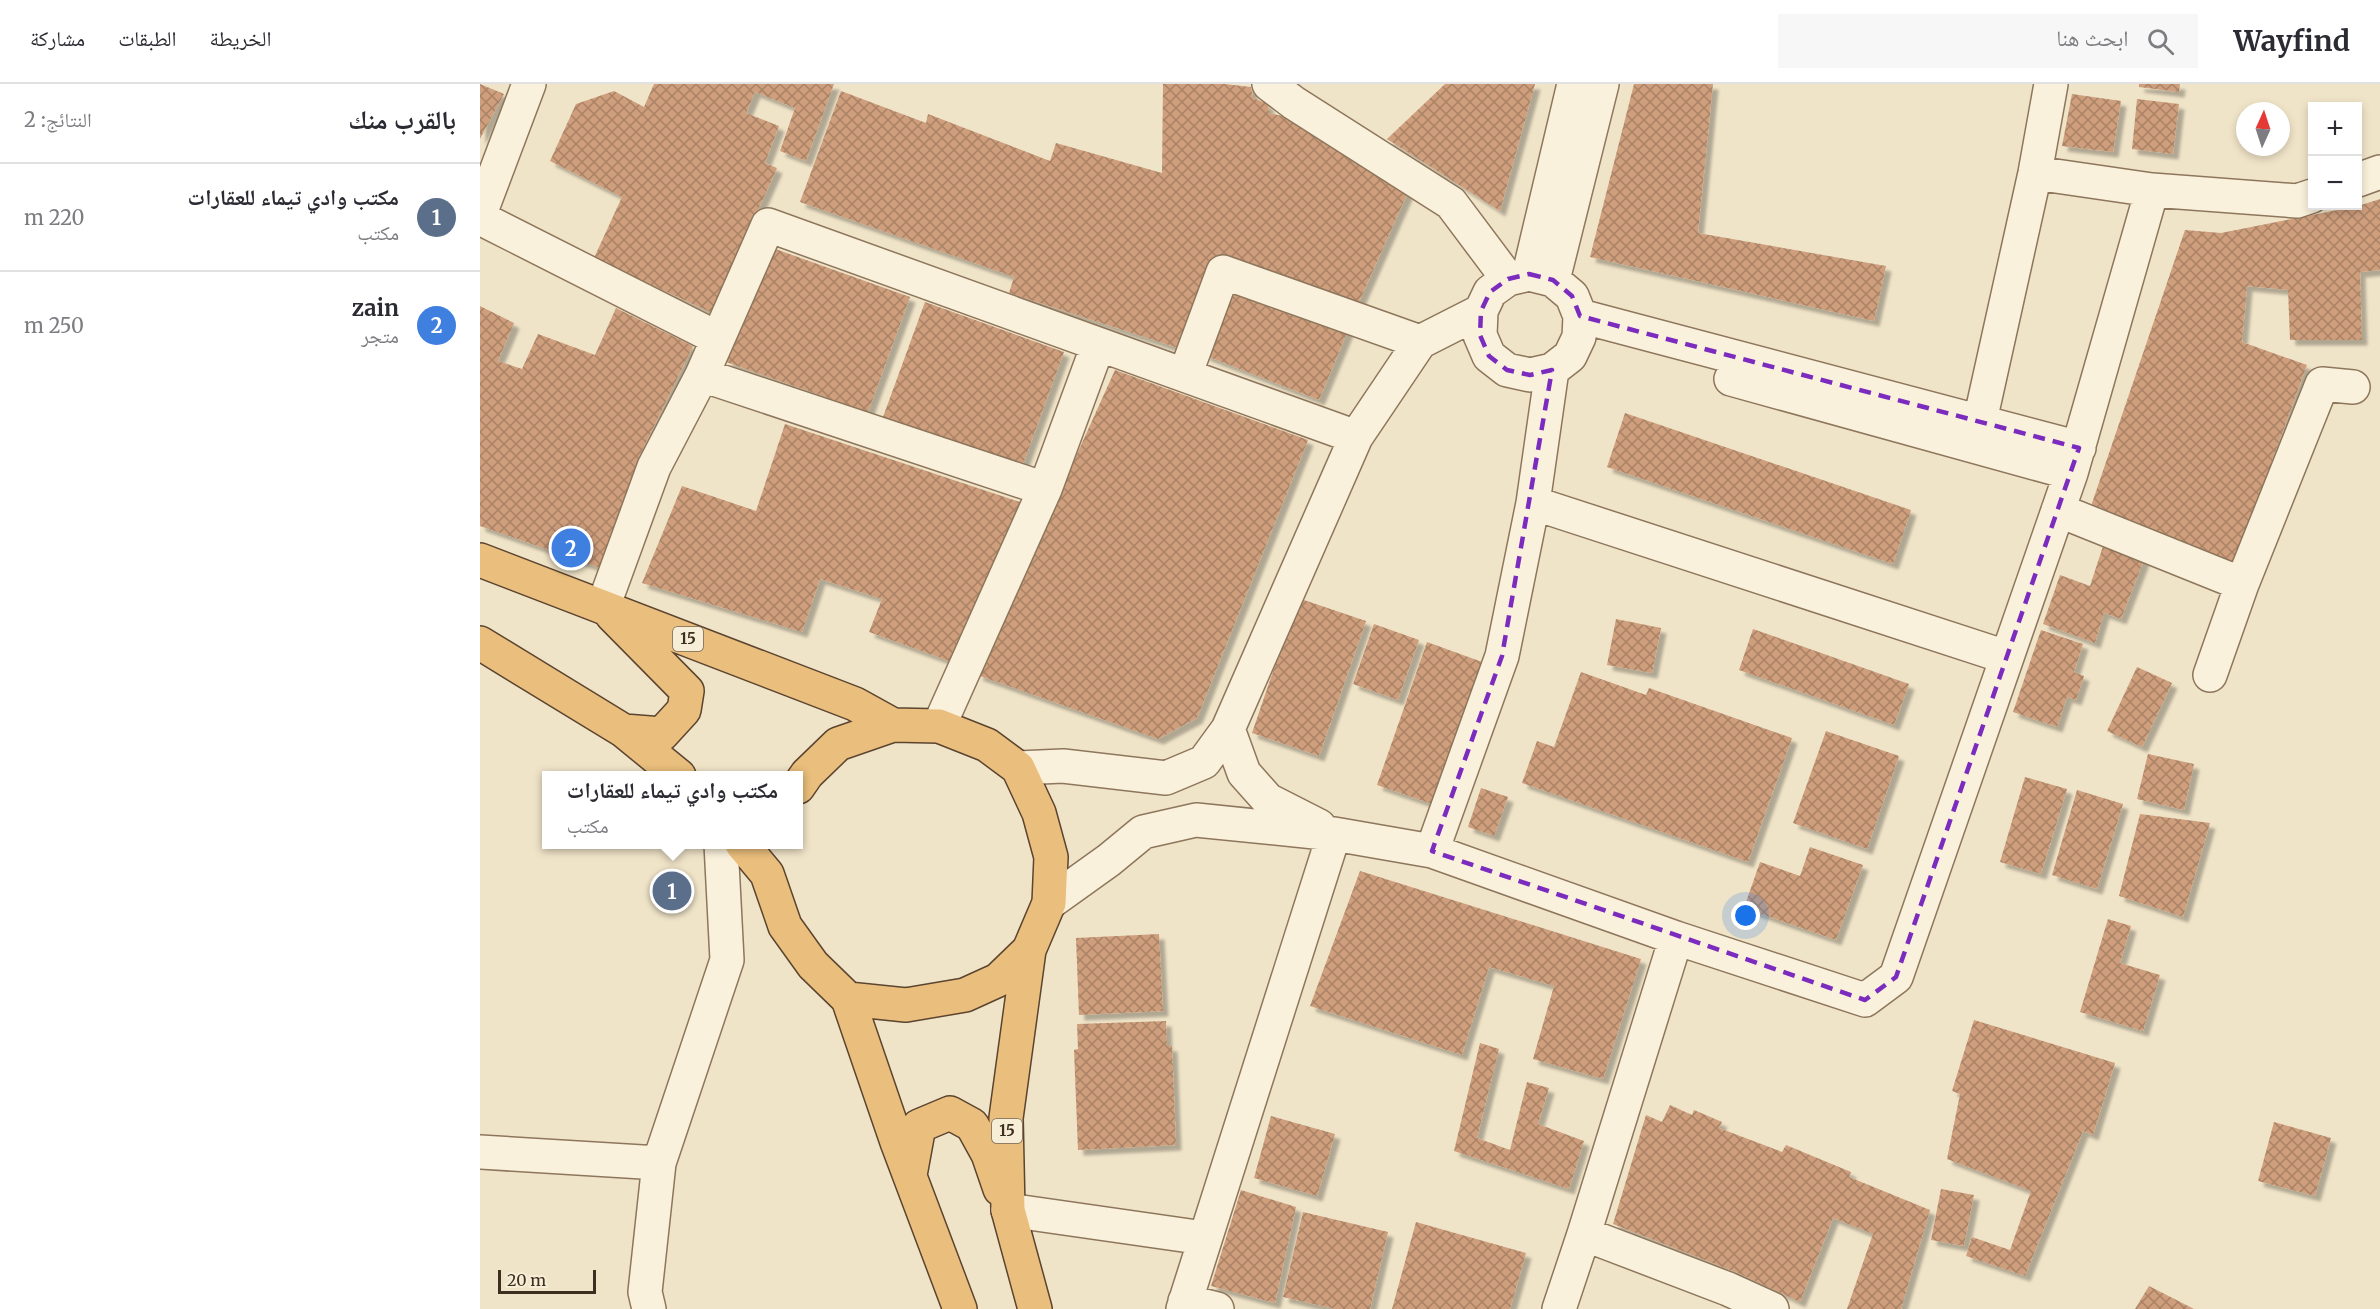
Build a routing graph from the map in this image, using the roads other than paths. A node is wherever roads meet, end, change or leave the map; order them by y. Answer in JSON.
{"nodes":[{"id":1,"x":529,"y":84,"type":"edge"},
{"id":2,"x":1269,"y":84,"type":"edge"},
{"id":3,"x":1574,"y":84,"type":"edge"},
{"id":4,"x":1602,"y":84,"type":"edge"},
{"id":5,"x":2051,"y":84,"type":"edge"},
{"id":6,"x":2380,"y":172,"type":"edge"},
{"id":7,"x":2035,"y":173,"type":"junction"},
{"id":8,"x":2362,"y":179,"type":"edge"},
{"id":9,"x":2151,"y":190,"type":"junction"},
{"id":10,"x":2308,"y":198,"type":"edge"},
{"id":11,"x":480,"y":216,"type":"edge"},
{"id":12,"x":1530,"y":277,"type":"junction"},
{"id":13,"x":1480,"y":311,"type":"junction"},
{"id":14,"x":1579,"y":326,"type":"junction"},
{"id":15,"x":717,"y":338,"type":"junction"},
{"id":16,"x":1420,"y":342,"type":"junction"},
{"id":17,"x":1098,"y":345,"type":"junction"},
{"id":18,"x":1552,"y":370,"type":"junction"},
{"id":19,"x":702,"y":375,"type":"junction"},
{"id":20,"x":1185,"y":375,"type":"junction"},
{"id":21,"x":2353,"y":387,"type":"dead end"},
{"id":22,"x":1980,"y":421,"type":"junction"},
{"id":23,"x":1356,"y":437,"type":"junction"},
{"id":24,"x":2075,"y":460,"type":"junction"},
{"id":25,"x":1045,"y":489,"type":"junction"},
{"id":26,"x":1533,"y":503,"type":"junction"},
{"id":27,"x":2058,"y":510,"type":"junction"},
{"id":28,"x":480,"y":560,"type":"edge"},
{"id":29,"x":2242,"y":584,"type":"junction"},
{"id":30,"x":603,"y":607,"type":"junction"},
{"id":31,"x":480,"y":643,"type":"edge"},
{"id":32,"x":2006,"y":657,"type":"junction"},
{"id":33,"x":2210,"y":675,"type":"dead end"},
{"id":34,"x":894,"y":724,"type":"junction"},
{"id":35,"x":939,"y":726,"type":"junction"},
{"id":36,"x":1228,"y":729,"type":"junction"},
{"id":37,"x":624,"y":731,"type":"junction"},
{"id":38,"x":1018,"y":768,"type":"junction"},
{"id":39,"x":673,"y":771,"type":"edge"},
{"id":40,"x":803,"y":780,"type":"edge"},
{"id":41,"x":1334,"y":834,"type":"junction"},
{"id":42,"x":721,"y":849,"type":"edge"},
{"id":43,"x":751,"y":849,"type":"edge"},
{"id":44,"x":1432,"y":851,"type":"junction"},
{"id":45,"x":770,"y":859,"type":"edge"},
{"id":46,"x":1049,"y":903,"type":"junction"},
{"id":47,"x":1676,"y":938,"type":"junction"},
{"id":48,"x":1029,"y":950,"type":"junction"},
{"id":49,"x":848,"y":999,"type":"junction"},
{"id":50,"x":480,"y":1152,"type":"edge"},
{"id":51,"x":659,"y":1163,"type":"junction"},
{"id":52,"x":910,"y":1176,"type":"junction"},
{"id":53,"x":1008,"y":1210,"type":"junction"},
{"id":54,"x":1584,"y":1234,"type":"junction"},
{"id":55,"x":1204,"y":1238,"type":"junction"},
{"id":56,"x":1184,"y":1305,"type":"edge"},
{"id":57,"x":649,"y":1309,"type":"edge"},
{"id":58,"x":960,"y":1309,"type":"edge"},
{"id":59,"x":1035,"y":1309,"type":"edge"},
{"id":60,"x":1217,"y":1309,"type":"edge"},
{"id":61,"x":1559,"y":1309,"type":"edge"},
{"id":62,"x":1772,"y":1309,"type":"edge"}],
"edges":[{"from":1,"to":11,"type":"street"},
{"from":2,"to":12,"type":"street"},
{"from":3,"to":12,"type":"street"},
{"from":4,"to":12,"type":"street"},
{"from":5,"to":7,"type":"street"},
{"from":6,"to":8,"type":"street"},
{"from":7,"to":9,"type":"street"},
{"from":7,"to":22,"type":"street"},
{"from":9,"to":10,"type":"street"},
{"from":9,"to":24,"type":"street"},
{"from":11,"to":15,"type":"street"},
{"from":12,"to":13,"type":"street"},
{"from":12,"to":14,"type":"street"},
{"from":13,"to":16,"type":"street"},
{"from":13,"to":18,"type":"street"},
{"from":14,"to":18,"type":"street"},
{"from":14,"to":22,"type":"street"},
{"from":14,"to":24,"type":"street"},
{"from":15,"to":17,"type":"street"},
{"from":15,"to":19,"type":"street"},
{"from":16,"to":20,"type":"street"},
{"from":16,"to":23,"type":"street"},
{"from":17,"to":20,"type":"street"},
{"from":17,"to":25,"type":"street"},
{"from":18,"to":26,"type":"street"},
{"from":19,"to":25,"type":"street"},
{"from":19,"to":30,"type":"street"},
{"from":20,"to":23,"type":"street"},
{"from":21,"to":29,"type":"street"},
{"from":22,"to":24,"type":"street"},
{"from":23,"to":36,"type":"street"},
{"from":24,"to":27,"type":"street"},
{"from":25,"to":35,"type":"street"},
{"from":26,"to":32,"type":"street"},
{"from":26,"to":44,"type":"street"},
{"from":27,"to":29,"type":"street"},
{"from":27,"to":32,"type":"street"},
{"from":28,"to":30,"type":"highway","number":"15"},
{"from":29,"to":33,"type":"street"},
{"from":30,"to":34,"type":"highway","number":"15"},
{"from":30,"to":37,"type":"highway"},
{"from":31,"to":37,"type":"highway"},
{"from":32,"to":47,"type":"street"},
{"from":34,"to":35,"type":"highway","number":"15"},
{"from":34,"to":40,"type":"highway"},
{"from":35,"to":38,"type":"highway","number":"15"},
{"from":36,"to":38,"type":"street"},
{"from":36,"to":41,"type":"street"},
{"from":37,"to":39,"type":"highway"},
{"from":38,"to":46,"type":"highway","number":"15"},
{"from":41,"to":44,"type":"street"},
{"from":41,"to":46,"type":"street"},
{"from":41,"to":55,"type":"street"},
{"from":42,"to":51,"type":"street"},
{"from":43,"to":45,"type":"highway"},
{"from":44,"to":47,"type":"street"},
{"from":45,"to":49,"type":"highway"},
{"from":46,"to":48,"type":"highway","number":"15"},
{"from":47,"to":54,"type":"street"},
{"from":48,"to":49,"type":"highway"},
{"from":48,"to":53,"type":"highway","number":"15"},
{"from":49,"to":52,"type":"highway"},
{"from":50,"to":51,"type":"street"},
{"from":51,"to":57,"type":"street"},
{"from":52,"to":53,"type":"highway"},
{"from":52,"to":58,"type":"highway"},
{"from":53,"to":55,"type":"street"},
{"from":53,"to":59,"type":"highway","number":"15"},
{"from":54,"to":61,"type":"street"},
{"from":54,"to":62,"type":"street"},
{"from":55,"to":56,"type":"street"},
{"from":56,"to":60,"type":"street"}]}
